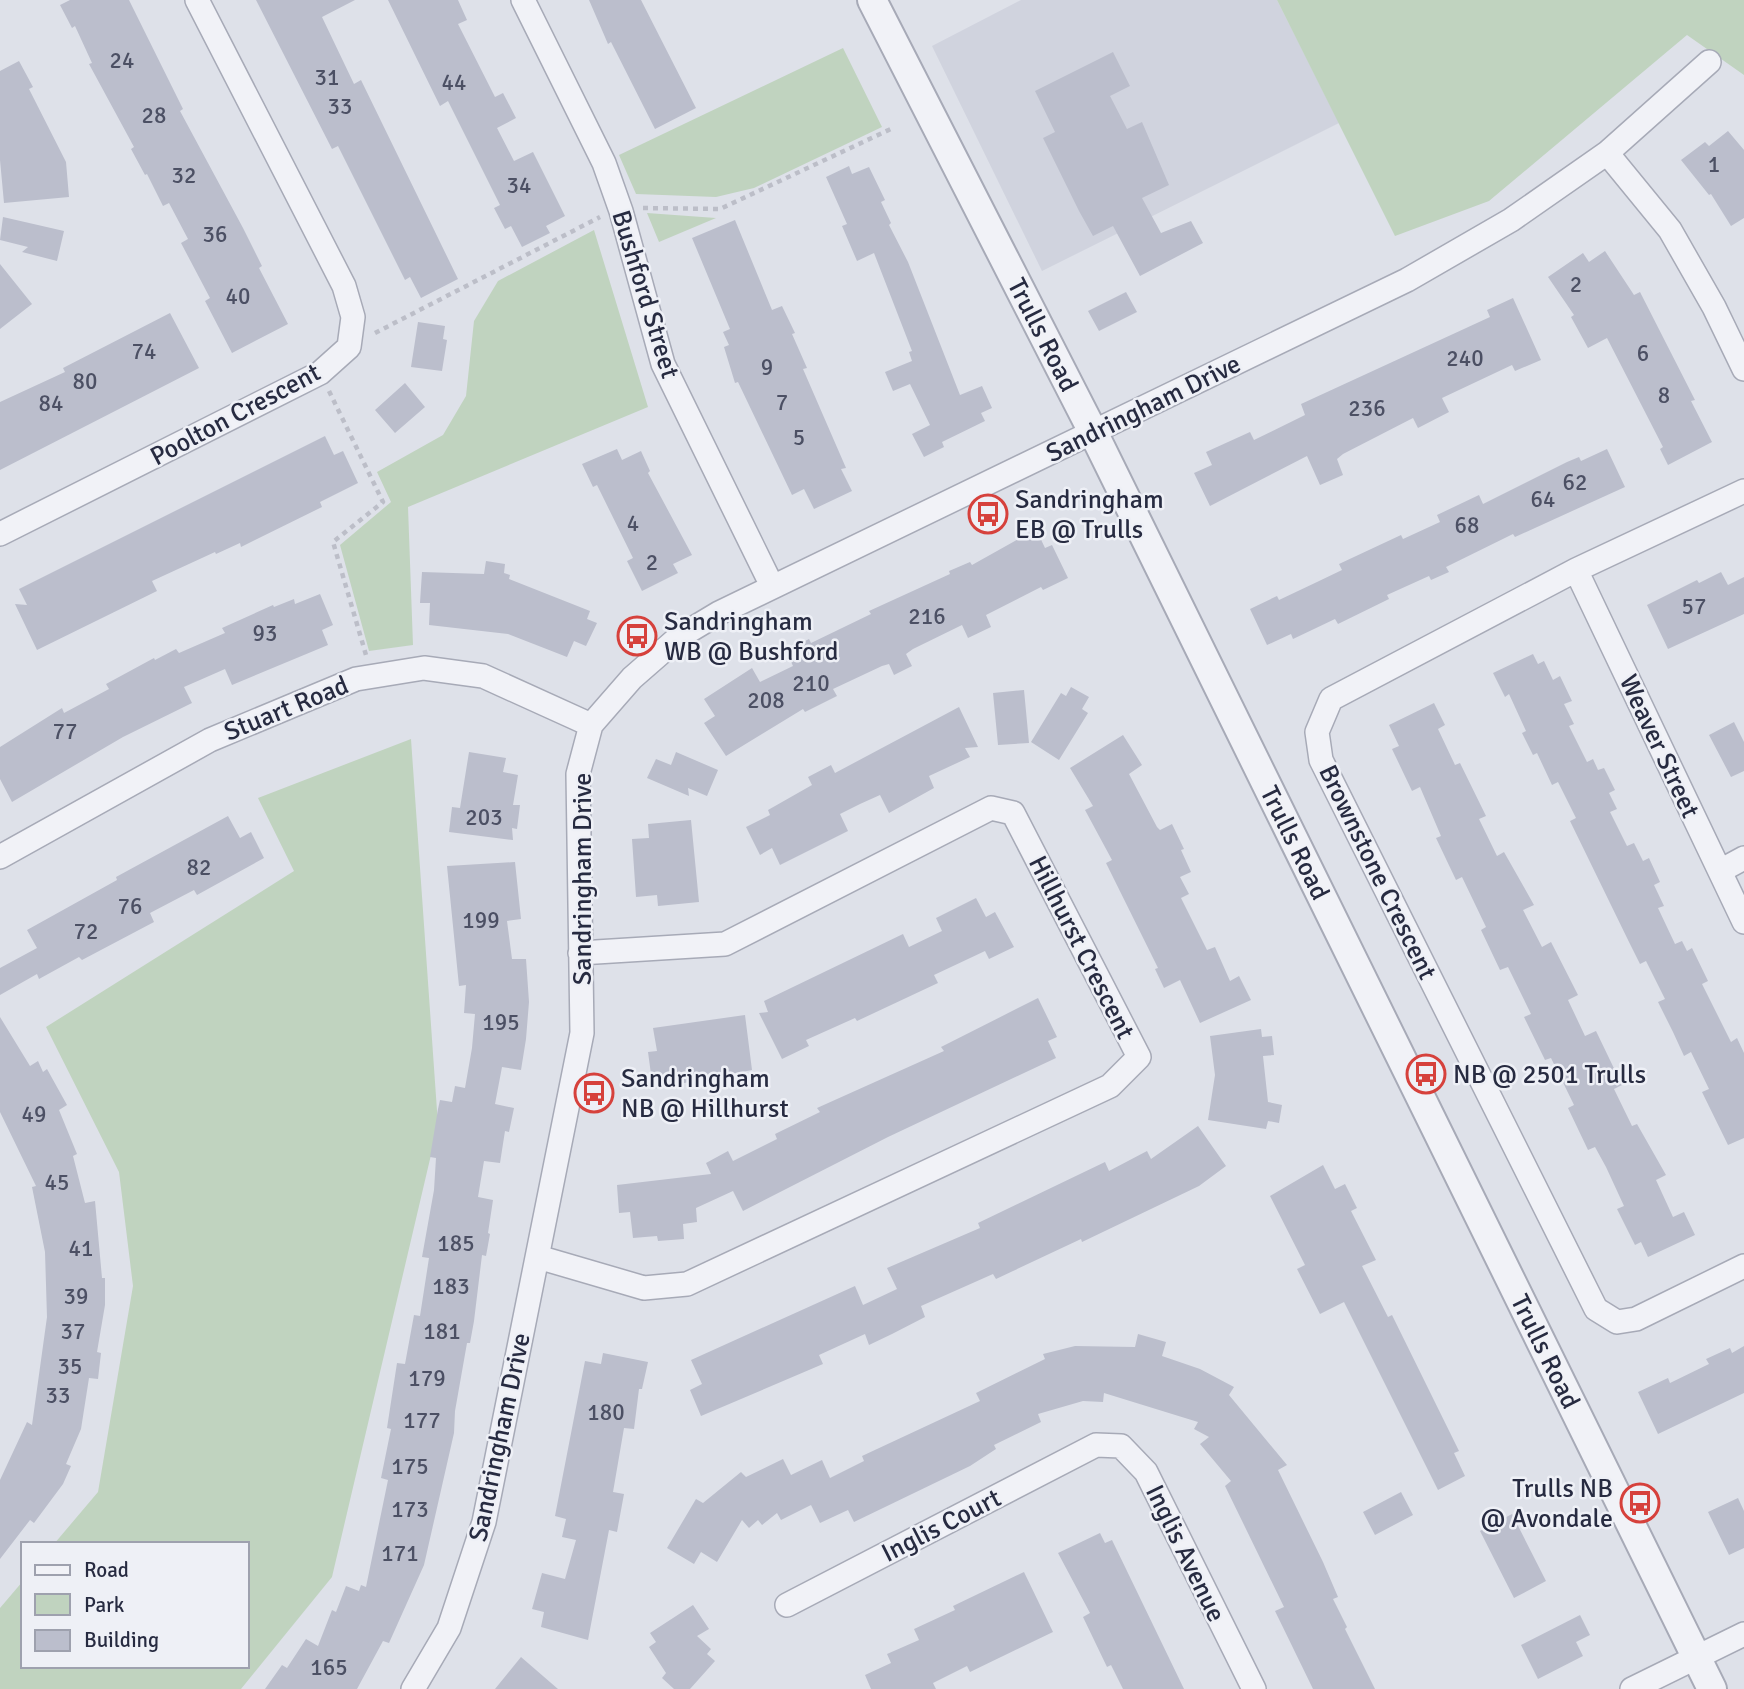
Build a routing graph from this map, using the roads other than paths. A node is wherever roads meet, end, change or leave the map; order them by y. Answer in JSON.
{"nodes":[{"id":1,"x":197,"y":0,"type":"edge"},
{"id":2,"x":523,"y":0,"type":"edge"},
{"id":3,"x":872,"y":0,"type":"edge"},
{"id":4,"x":1709,"y":62,"type":"dead end"},
{"id":5,"x":1608,"y":153,"type":"junction"},
{"id":6,"x":1744,"y":369,"type":"edge"},
{"id":7,"x":1093,"y":432,"type":"junction"},
{"id":8,"x":1744,"y":491,"type":"edge"},
{"id":9,"x":0,"y":534,"type":"edge"},
{"id":10,"x":1576,"y":570,"type":"junction"},
{"id":11,"x":772,"y":586,"type":"junction"},
{"id":12,"x":591,"y":725,"type":"junction"},
{"id":13,"x":0,"y":857,"type":"edge"},
{"id":14,"x":1744,"y":858,"type":"edge"},
{"id":15,"x":1720,"y":871,"type":"junction"},
{"id":16,"x":1744,"y":922,"type":"edge"},
{"id":17,"x":580,"y":953,"type":"junction"},
{"id":18,"x":538,"y":1257,"type":"junction"},
{"id":19,"x":1744,"y":1266,"type":"edge"},
{"id":20,"x":1096,"y":1445,"type":"joint"},
{"id":21,"x":787,"y":1605,"type":"dead end"},
{"id":22,"x":1744,"y":1634,"type":"edge"},
{"id":23,"x":1697,"y":1658,"type":"junction"},
{"id":24,"x":413,"y":1689,"type":"edge"},
{"id":25,"x":1254,"y":1689,"type":"edge"},
{"id":26,"x":1632,"y":1689,"type":"edge"},
{"id":27,"x":1712,"y":1689,"type":"edge"}],
"edges":[{"from":1,"to":9,"type":"street","name":"Poolton Crescent"},
{"from":2,"to":11,"type":"street","name":"Bushford Street"},
{"from":3,"to":7,"type":"street","name":"Trulls Road"},
{"from":4,"to":5,"type":"street","name":"Sandringham Drive"},
{"from":5,"to":6,"type":"street"},
{"from":5,"to":7,"type":"street","name":"Sandringham Drive"},
{"from":7,"to":11,"type":"street","name":"Sandringham Drive"},
{"from":7,"to":23,"type":"street","name":"Trulls Road"},
{"from":8,"to":10,"type":"street","name":"Brownstone Crescent"},
{"from":10,"to":15,"type":"street","name":"Weaver Street"},
{"from":10,"to":19,"type":"street","name":"Brownstone Crescent"},
{"from":11,"to":12,"type":"street","name":"Sandringham Drive"},
{"from":12,"to":13,"type":"street","name":"Stuart Road"},
{"from":12,"to":17,"type":"street","name":"Sandringham Drive"},
{"from":14,"to":15,"type":"street"},
{"from":15,"to":16,"type":"street","name":"Weaver Street"},
{"from":17,"to":18,"type":"street","name":"Sandringham Drive"},
{"from":17,"to":18,"type":"street","name":"Hillhurst Crescent"},
{"from":18,"to":24,"type":"street","name":"Sandringham Drive"},
{"from":20,"to":21,"type":"street","name":"Inglis Court"},
{"from":20,"to":25,"type":"street","name":"Inglis Avenue"},
{"from":22,"to":23,"type":"street"},
{"from":23,"to":26,"type":"street"},
{"from":23,"to":27,"type":"street","name":"Trulls Road"}]}
